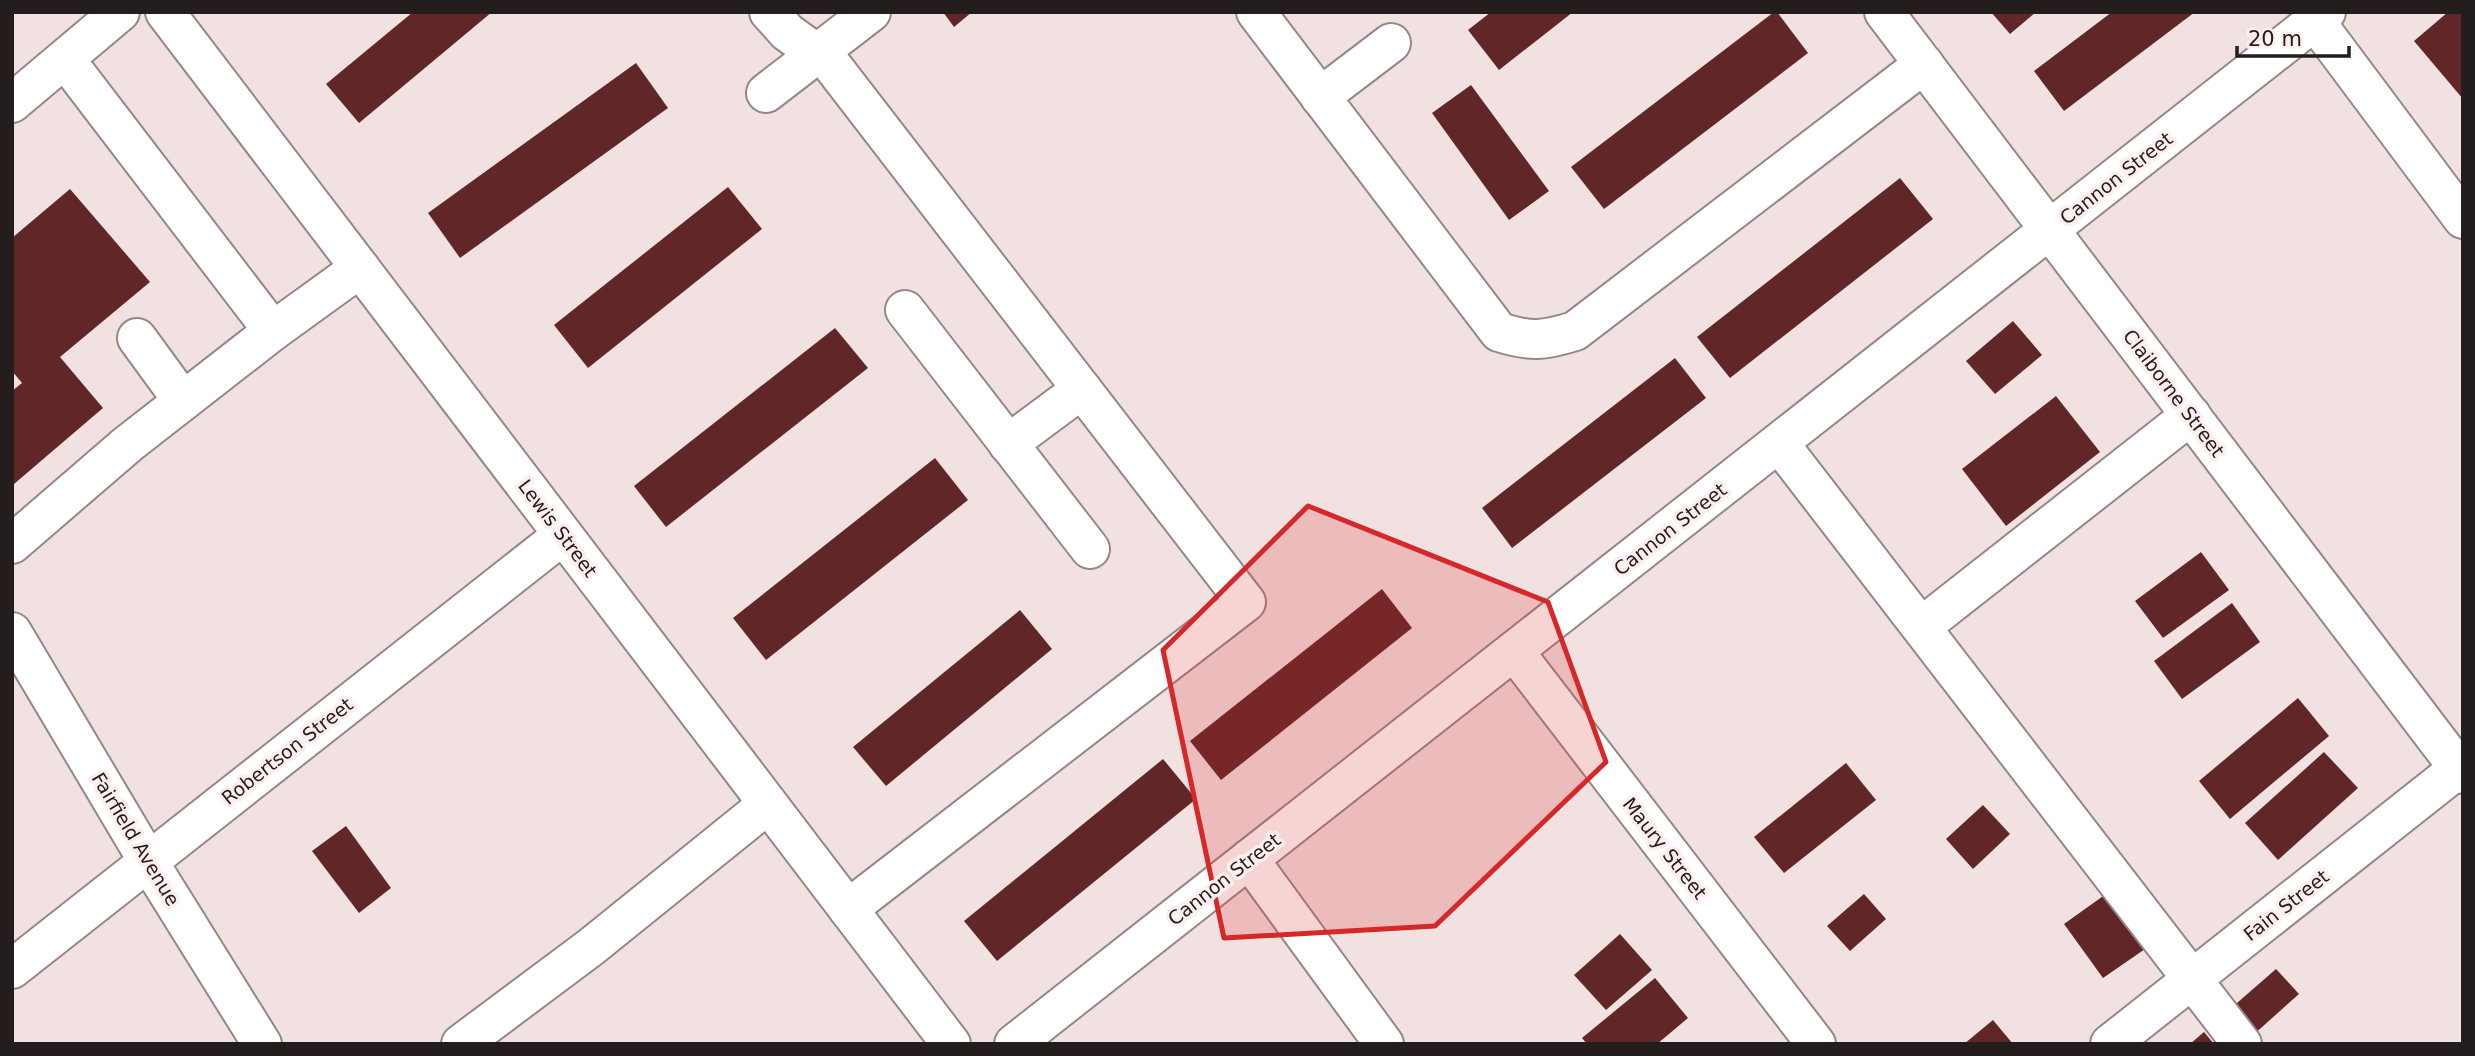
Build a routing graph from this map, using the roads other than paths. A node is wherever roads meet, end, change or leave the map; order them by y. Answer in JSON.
{"nodes":[{"id":1,"x":120,"y":12,"type":"edge"},
{"id":2,"x":165,"y":12,"type":"edge"},
{"id":3,"x":769,"y":12,"type":"edge"},
{"id":4,"x":871,"y":12,"type":"edge"},
{"id":5,"x":1256,"y":12,"type":"edge"},
{"id":6,"x":1884,"y":12,"type":"edge"},
{"id":7,"x":2321,"y":17,"type":"edge"},
{"id":8,"x":1391,"y":43,"type":"dead end"},
{"id":9,"x":818,"y":54,"type":"junction"},
{"id":10,"x":65,"y":59,"type":"junction"},
{"id":11,"x":1924,"y":64,"type":"junction"},
{"id":12,"x":766,"y":93,"type":"dead end"},
{"id":13,"x":1320,"y":97,"type":"junction"},
{"id":14,"x":12,"y":103,"type":"edge"},
{"id":15,"x":2463,"y":219,"type":"edge"},
{"id":16,"x":2050,"y":230,"type":"junction"},
{"id":17,"x":360,"y":268,"type":"junction"},
{"id":18,"x":905,"y":310,"type":"dead end"},
{"id":19,"x":273,"y":331,"type":"junction"},
{"id":20,"x":137,"y":338,"type":"dead end"},
{"id":21,"x":1082,"y":389,"type":"junction"},
{"id":22,"x":183,"y":401,"type":"junction"},
{"id":23,"x":2191,"y":415,"type":"junction"},
{"id":24,"x":1779,"y":443,"type":"junction"},
{"id":25,"x":1008,"y":444,"type":"junction"},
{"id":26,"x":563,"y":535,"type":"junction"},
{"id":27,"x":12,"y":544,"type":"edge"},
{"id":28,"x":1090,"y":549,"type":"dead end"},
{"id":29,"x":1921,"y":627,"type":"junction"},
{"id":30,"x":12,"y":632,"type":"edge"},
{"id":31,"x":1514,"y":651,"type":"junction"},
{"id":32,"x":2461,"y":769,"type":"edge"},
{"id":33,"x":768,"y":804,"type":"junction"},
{"id":34,"x":1249,"y":859,"type":"junction"},
{"id":35,"x":148,"y":861,"type":"junction"},
{"id":36,"x":848,"y":909,"type":"junction"},
{"id":37,"x":12,"y":968,"type":"edge"},
{"id":38,"x":2193,"y":978,"type":"junction"},
{"id":39,"x":262,"y":1044,"type":"edge"},
{"id":40,"x":461,"y":1044,"type":"edge"},
{"id":41,"x":951,"y":1044,"type":"edge"},
{"id":42,"x":1014,"y":1044,"type":"edge"},
{"id":43,"x":1384,"y":1044,"type":"edge"},
{"id":44,"x":1816,"y":1044,"type":"edge"},
{"id":45,"x":2110,"y":1044,"type":"edge"},
{"id":46,"x":2242,"y":1044,"type":"edge"}],
"edges":[{"from":1,"to":10,"type":"street"},
{"from":2,"to":17,"type":"street","name":"Lewis Street"},
{"from":3,"to":9,"type":"street"},
{"from":4,"to":9,"type":"street"},
{"from":5,"to":13,"type":"street"},
{"from":6,"to":11,"type":"street","name":"Claiborne Street"},
{"from":7,"to":15,"type":"street"},
{"from":7,"to":16,"type":"street","name":"Cannon Street"},
{"from":8,"to":13,"type":"street"},
{"from":9,"to":12,"type":"street"},
{"from":9,"to":21,"type":"street"},
{"from":10,"to":14,"type":"street"},
{"from":10,"to":19,"type":"street"},
{"from":11,"to":13,"type":"street"},
{"from":11,"to":16,"type":"street","name":"Claiborne Street"},
{"from":16,"to":23,"type":"street","name":"Claiborne Street"},
{"from":16,"to":24,"type":"street","name":"Cannon Street"},
{"from":17,"to":19,"type":"street"},
{"from":17,"to":26,"type":"street","name":"Lewis Street"},
{"from":18,"to":25,"type":"street"},
{"from":19,"to":22,"type":"street"},
{"from":20,"to":22,"type":"street"},
{"from":21,"to":25,"type":"street"},
{"from":21,"to":36,"type":"street"},
{"from":22,"to":27,"type":"street"},
{"from":23,"to":29,"type":"street"},
{"from":23,"to":32,"type":"street","name":"Claiborne Street"},
{"from":24,"to":29,"type":"street"},
{"from":24,"to":31,"type":"street","name":"Cannon Street"},
{"from":25,"to":28,"type":"street"},
{"from":26,"to":33,"type":"street","name":"Lewis Street"},
{"from":26,"to":35,"type":"street","name":"Robertson Street"},
{"from":29,"to":38,"type":"street"},
{"from":30,"to":35,"type":"street","name":"Fairfield Avenue"},
{"from":31,"to":34,"type":"street","name":"Cannon Street"},
{"from":31,"to":44,"type":"street","name":"Maury Street"},
{"from":32,"to":38,"type":"street","name":"Fain Street"},
{"from":33,"to":36,"type":"street","name":"Lewis Street"},
{"from":33,"to":40,"type":"street"},
{"from":34,"to":42,"type":"street","name":"Cannon Street"},
{"from":34,"to":43,"type":"street"},
{"from":35,"to":37,"type":"street","name":"Robertson Street"},
{"from":35,"to":39,"type":"street","name":"Fairfield Avenue"},
{"from":36,"to":41,"type":"street","name":"Lewis Street"},
{"from":38,"to":45,"type":"street","name":"Fain Street"},
{"from":38,"to":46,"type":"street"}]}
